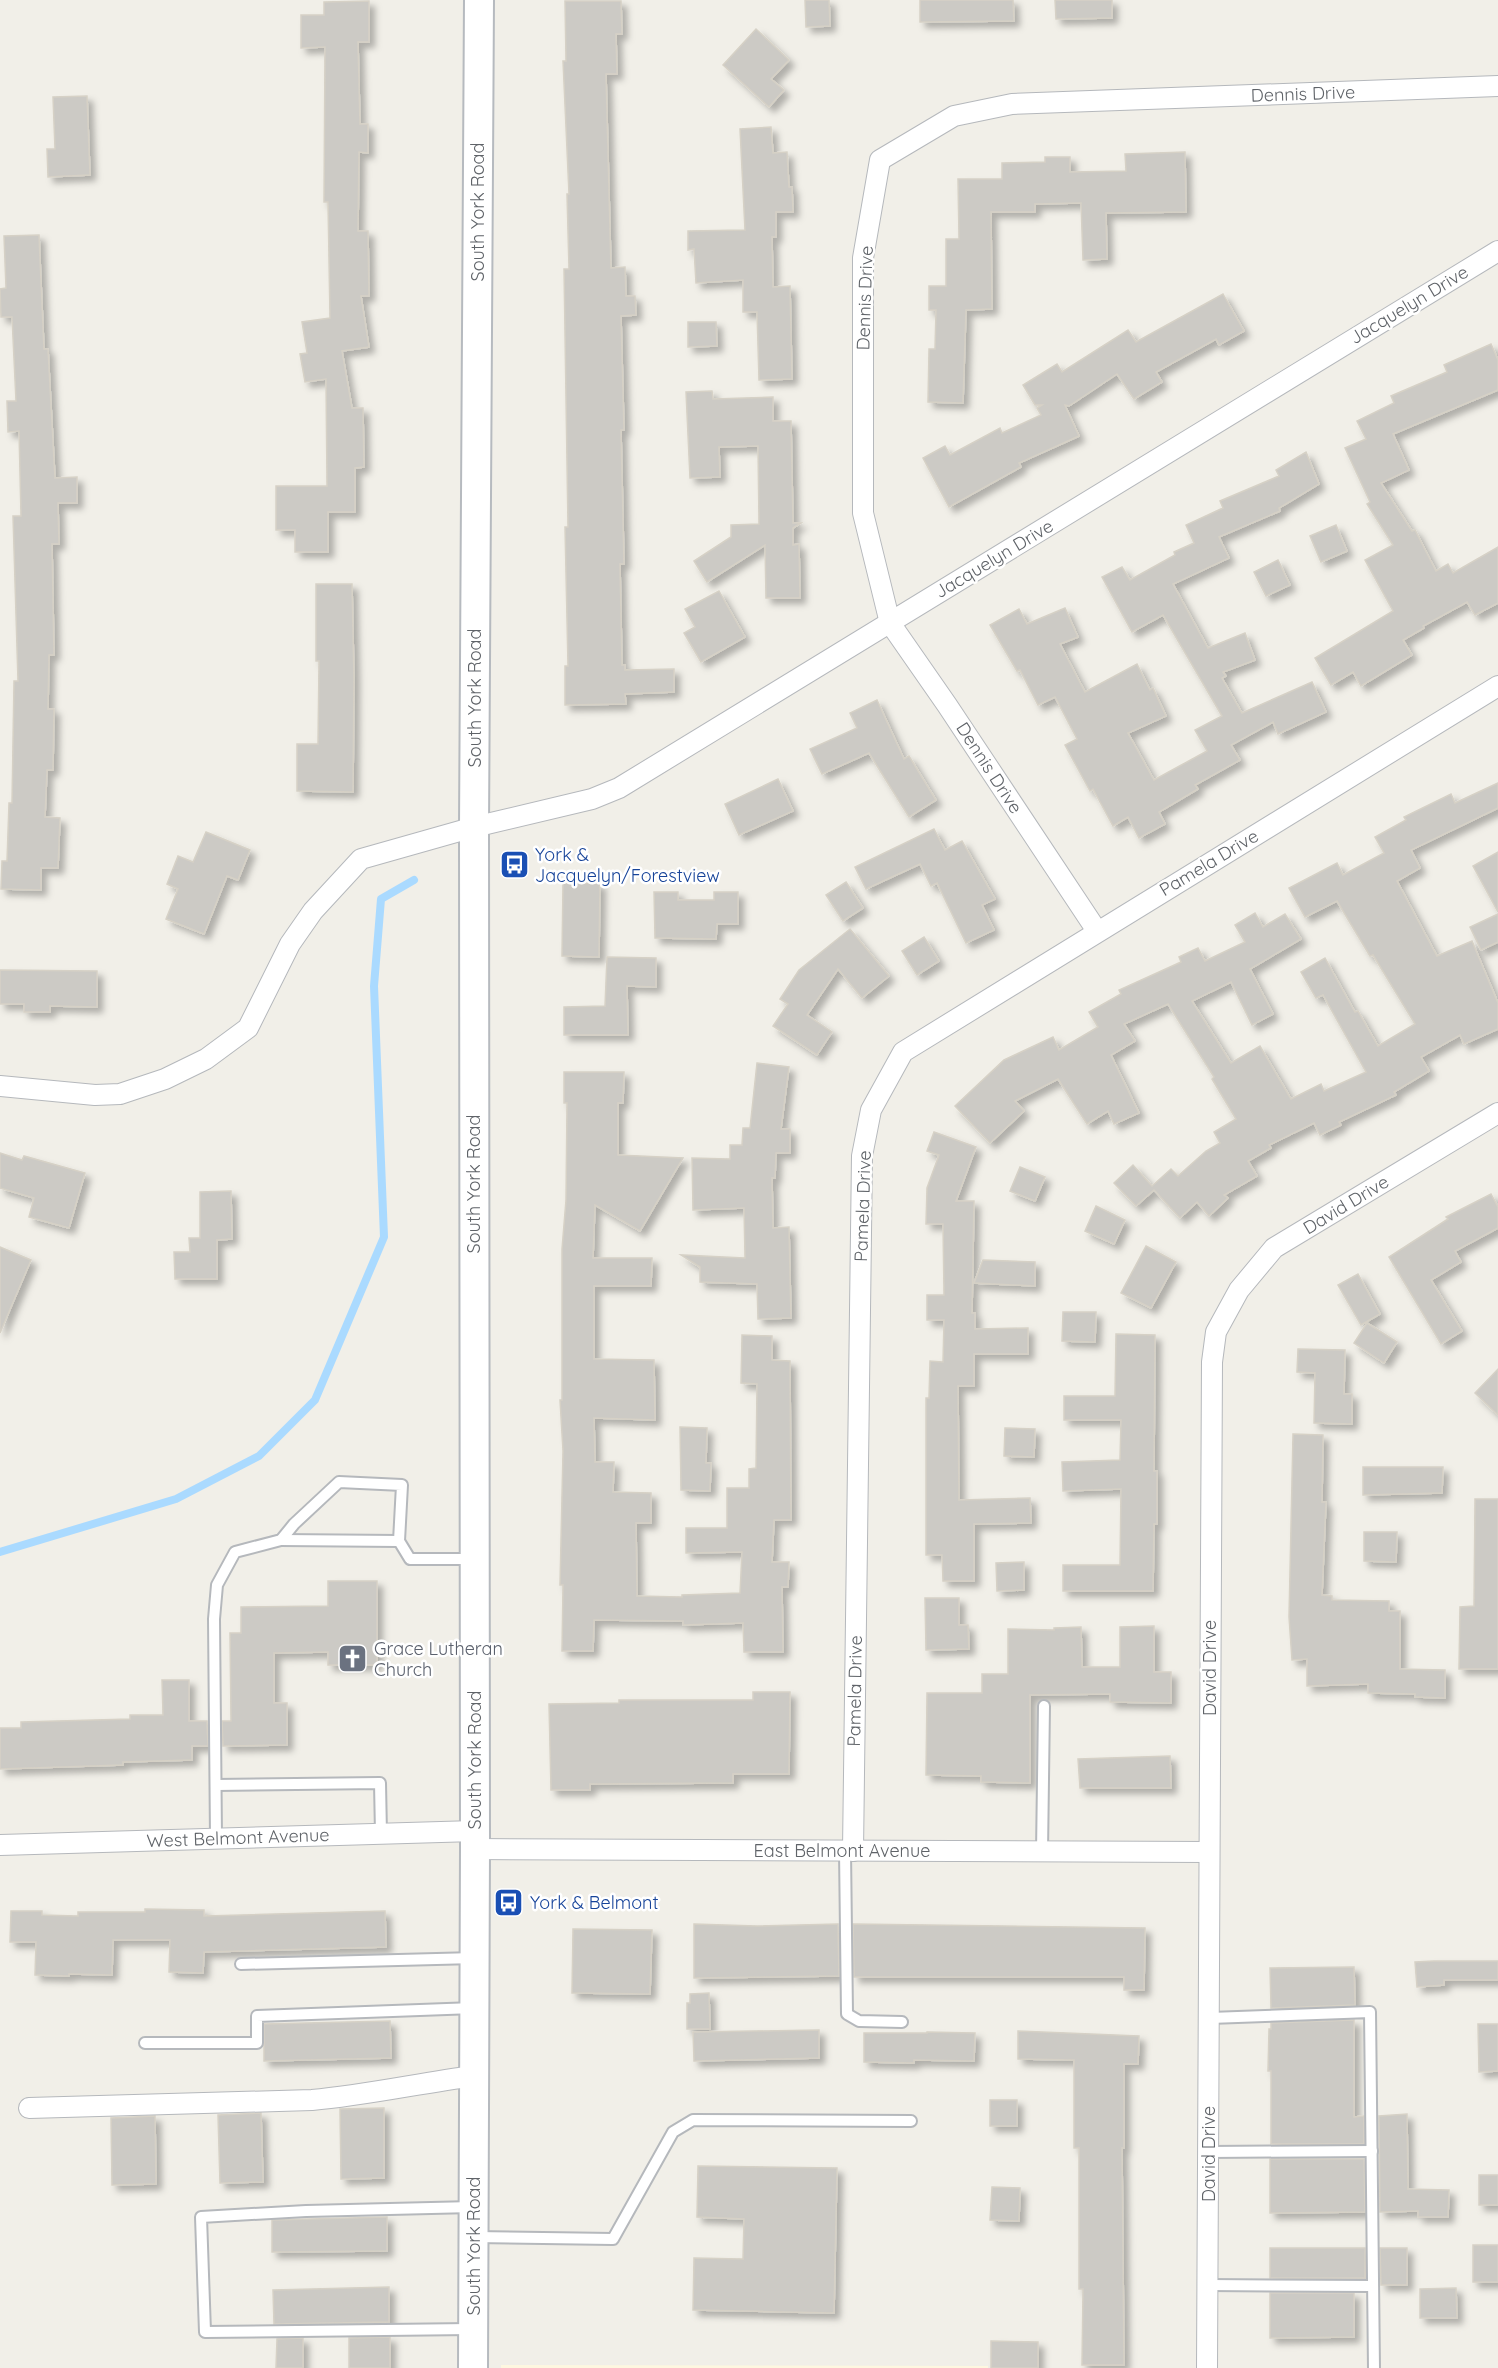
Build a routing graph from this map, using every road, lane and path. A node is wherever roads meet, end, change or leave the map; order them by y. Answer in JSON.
{"nodes":[{"id":1,"x":479,"y":0,"type":"edge"},
{"id":2,"x":1498,"y":86,"type":"edge"},
{"id":3,"x":1498,"y":251,"type":"edge"},
{"id":4,"x":890,"y":623,"type":"junction"},
{"id":5,"x":1498,"y":686,"type":"edge"},
{"id":6,"x":474,"y":827,"type":"junction"},
{"id":7,"x":1097,"y":931,"type":"junction"},
{"id":8,"x":0,"y":1086,"type":"edge"},
{"id":9,"x":1498,"y":1113,"type":"edge"},
{"id":10,"x":281,"y":1540,"type":"junction"},
{"id":11,"x":399,"y":1541,"type":"junction"},
{"id":12,"x":475,"y":1559,"type":"junction"},
{"id":13,"x":1044,"y":1706,"type":"dead end"},
{"id":14,"x":216,"y":1785,"type":"junction"},
{"id":15,"x":381,"y":1834,"type":"junction"},
{"id":16,"x":216,"y":1838,"type":"junction"},
{"id":17,"x":475,"y":1840,"type":"junction"},
{"id":18,"x":0,"y":1845,"type":"edge"},
{"id":19,"x":849,"y":1851,"type":"junction"},
{"id":20,"x":1042,"y":1851,"type":"junction"},
{"id":21,"x":1209,"y":1852,"type":"junction"},
{"id":22,"x":475,"y":1958,"type":"junction"},
{"id":23,"x":241,"y":1964,"type":"dead end"},
{"id":24,"x":474,"y":2008,"type":"junction"},
{"id":25,"x":1210,"y":2018,"type":"junction"},
{"id":26,"x":902,"y":2022,"type":"dead end"},
{"id":27,"x":145,"y":2043,"type":"dead end"},
{"id":28,"x":474,"y":2076,"type":"junction"},
{"id":29,"x":28,"y":2108,"type":"dead end"},
{"id":30,"x":911,"y":2121,"type":"dead end"},
{"id":31,"x":1372,"y":2151,"type":"junction"},
{"id":32,"x":1209,"y":2152,"type":"junction"},
{"id":33,"x":474,"y":2207,"type":"junction"},
{"id":34,"x":474,"y":2236,"type":"junction"},
{"id":35,"x":1208,"y":2285,"type":"junction"},
{"id":36,"x":1373,"y":2286,"type":"junction"},
{"id":37,"x":473,"y":2329,"type":"junction"},
{"id":38,"x":473,"y":2368,"type":"edge"},
{"id":39,"x":1207,"y":2368,"type":"edge"},
{"id":40,"x":1374,"y":2368,"type":"edge"}],
"edges":[{"from":1,"to":6,"type":"main road","name":"South York Road"},
{"from":2,"to":4,"type":"street","name":"Dennis Drive"},
{"from":3,"to":4,"type":"street","name":"Jacquelyn Drive"},
{"from":4,"to":6,"type":"street","name":"Jacquelyn Drive"},
{"from":4,"to":7,"type":"street","name":"Dennis Drive"},
{"from":5,"to":7,"type":"street","name":"Pamela Drive"},
{"from":6,"to":8,"type":"street","name":"Jacquelyn Drive"},
{"from":6,"to":12,"type":"main road","name":"South York Road"},
{"from":7,"to":19,"type":"street","name":"Pamela Drive"},
{"from":9,"to":21,"type":"street","name":"David Drive"},
{"from":10,"to":11,"type":"lane"},
{"from":10,"to":11,"type":"lane"},
{"from":10,"to":14,"type":"lane"},
{"from":11,"to":12,"type":"lane"},
{"from":12,"to":17,"type":"main road","name":"South York Road"},
{"from":13,"to":20,"type":"lane"},
{"from":14,"to":15,"type":"lane"},
{"from":14,"to":16,"type":"lane"},
{"from":15,"to":16,"type":"street","name":"West Belmont Avenue"},
{"from":15,"to":17,"type":"street","name":"West Belmont Avenue"},
{"from":16,"to":18,"type":"street","name":"West Belmont Avenue"},
{"from":17,"to":19,"type":"street","name":"East Belmont Avenue"},
{"from":17,"to":22,"type":"main road","name":"South York Road"},
{"from":19,"to":20,"type":"street","name":"East Belmont Avenue"},
{"from":19,"to":26,"type":"lane"},
{"from":20,"to":21,"type":"street","name":"East Belmont Avenue"},
{"from":21,"to":25,"type":"street","name":"David Drive"},
{"from":22,"to":23,"type":"lane"},
{"from":22,"to":24,"type":"main road","name":"South York Road"},
{"from":24,"to":27,"type":"lane"},
{"from":24,"to":28,"type":"main road","name":"South York Road"},
{"from":25,"to":31,"type":"lane"},
{"from":25,"to":32,"type":"street","name":"David Drive"},
{"from":28,"to":29,"type":"street"},
{"from":28,"to":33,"type":"main road","name":"South York Road"},
{"from":30,"to":34,"type":"lane"},
{"from":31,"to":32,"type":"lane"},
{"from":31,"to":36,"type":"lane"},
{"from":32,"to":35,"type":"street","name":"David Drive"},
{"from":33,"to":34,"type":"main road","name":"South York Road"},
{"from":33,"to":37,"type":"lane"},
{"from":34,"to":37,"type":"main road","name":"South York Road"},
{"from":35,"to":36,"type":"lane"},
{"from":35,"to":39,"type":"street","name":"David Drive"},
{"from":36,"to":40,"type":"lane"},
{"from":37,"to":38,"type":"main road","name":"South York Road"}]}
